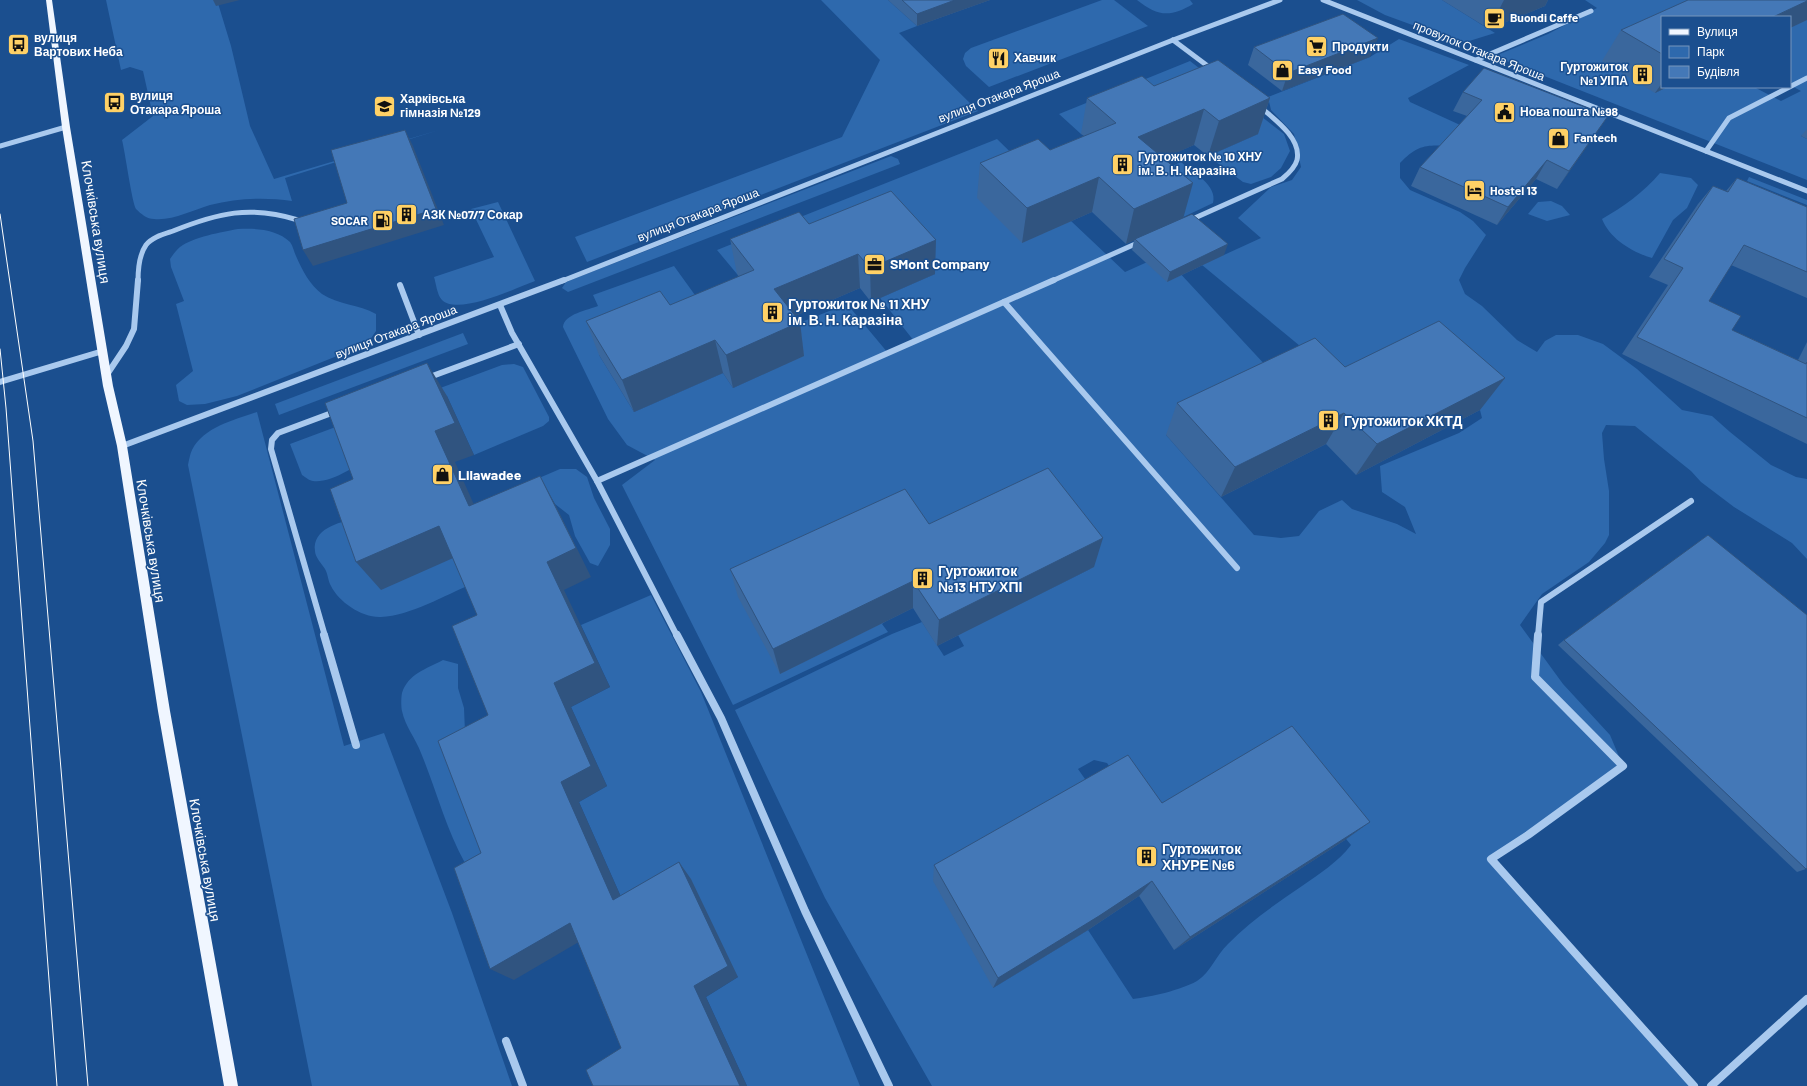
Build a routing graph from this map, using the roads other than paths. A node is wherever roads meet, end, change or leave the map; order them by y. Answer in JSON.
{"nodes":[{"id":1,"x":49,"y":0,"type":"edge"},
{"id":2,"x":1280,"y":0,"type":"edge"},
{"id":3,"x":1323,"y":0,"type":"edge"},
{"id":4,"x":1591,"y":11,"type":"dead end"},
{"id":5,"x":1173,"y":40,"type":"junction"},
{"id":6,"x":1476,"y":60,"type":"junction"},
{"id":7,"x":1216,"y":73,"type":"edge"},
{"id":8,"x":1807,"y":78,"type":"edge"},
{"id":9,"x":1791,"y":86,"type":"edge"},
{"id":10,"x":1788,"y":88,"type":"edge"},
{"id":11,"x":1253,"y":102,"type":"edge"},
{"id":12,"x":66,"y":127,"type":"junction"},
{"id":13,"x":0,"y":146,"type":"edge"},
{"id":14,"x":1706,"y":151,"type":"junction"},
{"id":15,"x":1807,"y":191,"type":"edge"},
{"id":16,"x":298,"y":220,"type":"edge"},
{"id":17,"x":1184,"y":222,"type":"edge"},
{"id":18,"x":1149,"y":238,"type":"edge"},
{"id":19,"x":400,"y":285,"type":"dead end"},
{"id":20,"x":1004,"y":302,"type":"junction"},
{"id":21,"x":500,"y":305,"type":"junction"},
{"id":22,"x":419,"y":335,"type":"junction"},
{"id":23,"x":519,"y":344,"type":"junction"},
{"id":24,"x":103,"y":351,"type":"junction"},
{"id":25,"x":106,"y":376,"type":"junction"},
{"id":26,"x":0,"y":382,"type":"edge"},
{"id":27,"x":417,"y":382,"type":"edge"},
{"id":28,"x":344,"y":409,"type":"edge"},
{"id":29,"x":122,"y":446,"type":"junction"},
{"id":30,"x":597,"y":481,"type":"junction"},
{"id":31,"x":1691,"y":501,"type":"dead end"},
{"id":32,"x":1237,"y":568,"type":"dead end"},
{"id":33,"x":356,"y":745,"type":"dead end"},
{"id":34,"x":1807,"y":999,"type":"edge"},
{"id":35,"x":506,"y":1041,"type":"dead end"},
{"id":36,"x":231,"y":1086,"type":"edge"},
{"id":37,"x":523,"y":1086,"type":"edge"},
{"id":38,"x":889,"y":1086,"type":"edge"},
{"id":39,"x":1694,"y":1086,"type":"edge"},
{"id":40,"x":1711,"y":1086,"type":"edge"}],
"edges":[{"from":1,"to":12,"type":"main road","name":"Клочківська вулиця"},
{"from":2,"to":5,"type":"street","name":"вулиця Отакара Яроша"},
{"from":3,"to":6,"type":"street","name":"провулок Отакара Яроша"},
{"from":4,"to":6,"type":"street"},
{"from":5,"to":7,"type":"street"},
{"from":5,"to":21,"type":"street","name":"вулиця Отакара Яроша"},
{"from":6,"to":14,"type":"street","name":"провулок Отакара Яроша"},
{"from":8,"to":9,"type":"street"},
{"from":10,"to":14,"type":"street"},
{"from":11,"to":17,"type":"street"},
{"from":12,"to":13,"type":"street"},
{"from":12,"to":24,"type":"main road","name":"Клочківська вулиця"},
{"from":14,"to":15,"type":"street","name":"провулок Отакара Яроша"},
{"from":16,"to":25,"type":"street"},
{"from":18,"to":20,"type":"street"},
{"from":19,"to":22,"type":"street"},
{"from":20,"to":30,"type":"street"},
{"from":20,"to":32,"type":"street"},
{"from":21,"to":22,"type":"street","name":"вулиця Отакара Яроша"},
{"from":21,"to":23,"type":"street"},
{"from":22,"to":29,"type":"street","name":"вулиця Отакара Яроша"},
{"from":23,"to":27,"type":"street"},
{"from":23,"to":30,"type":"street"},
{"from":24,"to":25,"type":"main road","name":"Клочківська вулиця"},
{"from":24,"to":26,"type":"street"},
{"from":25,"to":29,"type":"main road","name":"Клочківська вулиця"},
{"from":28,"to":33,"type":"street"},
{"from":29,"to":36,"type":"main road","name":"Клочківська вулиця"},
{"from":30,"to":38,"type":"street"},
{"from":31,"to":39,"type":"street"},
{"from":34,"to":40,"type":"street"},
{"from":35,"to":37,"type":"street"}]}
